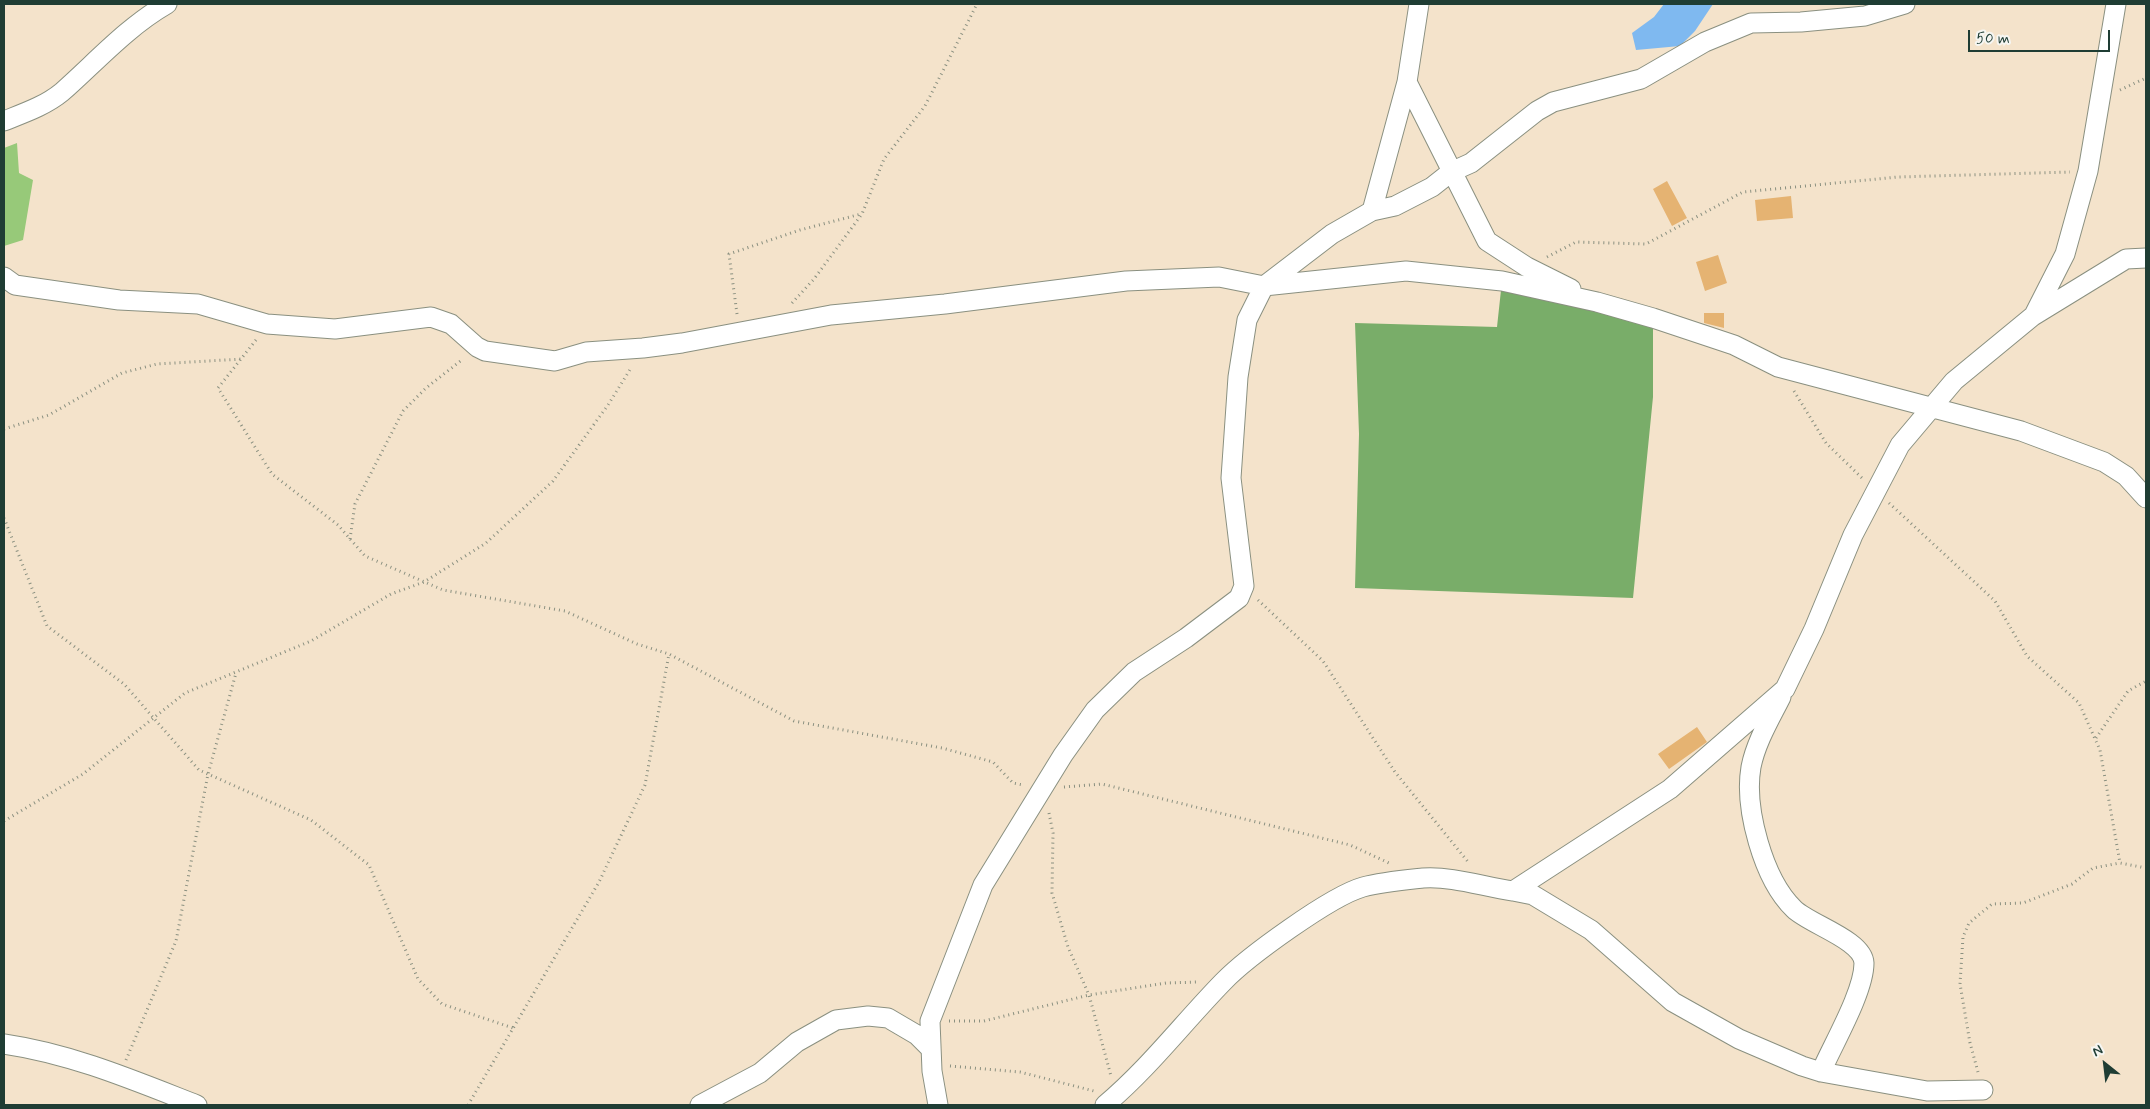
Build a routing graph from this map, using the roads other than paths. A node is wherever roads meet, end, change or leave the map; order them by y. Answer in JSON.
{"nodes":[{"id":1,"x":167,"y":4,"type":"edge"},
{"id":2,"x":1419,"y":4,"type":"edge"},
{"id":3,"x":1905,"y":4,"type":"edge"},
{"id":4,"x":2116,"y":4,"type":"edge"},
{"id":5,"x":1407,"y":82,"type":"junction"},
{"id":6,"x":4,"y":121,"type":"edge"},
{"id":7,"x":1451,"y":172,"type":"junction"},
{"id":8,"x":1372,"y":211,"type":"junction"},
{"id":9,"x":2146,"y":258,"type":"edge"},
{"id":10,"x":4,"y":277,"type":"edge"},
{"id":11,"x":1264,"y":286,"type":"junction"},
{"id":12,"x":1596,"y":302,"type":"junction"},
{"id":13,"x":2034,"y":316,"type":"junction"},
{"id":14,"x":1930,"y":407,"type":"junction"},
{"id":15,"x":2146,"y":498,"type":"edge"},
{"id":16,"x":1785,"y":689,"type":"junction"},
{"id":17,"x":1513,"y":891,"type":"junction"},
{"id":18,"x":4,"y":1044,"type":"edge"},
{"id":19,"x":930,"y":1048,"type":"junction"},
{"id":20,"x":1821,"y":1072,"type":"junction"},
{"id":21,"x":1983,"y":1090,"type":"road end"},
{"id":22,"x":1111,"y":1100,"type":"edge"},
{"id":23,"x":196,"y":1105,"type":"edge"},
{"id":24,"x":700,"y":1105,"type":"edge"},
{"id":25,"x":938,"y":1105,"type":"edge"}],
"edges":[{"from":1,"to":6,"type":"street"},
{"from":2,"to":5,"type":"street"},
{"from":3,"to":7,"type":"street"},
{"from":4,"to":13,"type":"street"},
{"from":5,"to":7,"type":"street"},
{"from":5,"to":8,"type":"street"},
{"from":7,"to":8,"type":"street"},
{"from":7,"to":12,"type":"street"},
{"from":8,"to":11,"type":"street"},
{"from":9,"to":13,"type":"street"},
{"from":10,"to":11,"type":"street"},
{"from":11,"to":12,"type":"street"},
{"from":11,"to":19,"type":"street"},
{"from":12,"to":14,"type":"street"},
{"from":13,"to":14,"type":"street"},
{"from":14,"to":15,"type":"street"},
{"from":14,"to":16,"type":"street"},
{"from":16,"to":17,"type":"street"},
{"from":16,"to":20,"type":"street"},
{"from":17,"to":20,"type":"street"},
{"from":17,"to":22,"type":"street"},
{"from":18,"to":23,"type":"street"},
{"from":19,"to":24,"type":"street"},
{"from":19,"to":25,"type":"street"},
{"from":20,"to":21,"type":"street"}]}
